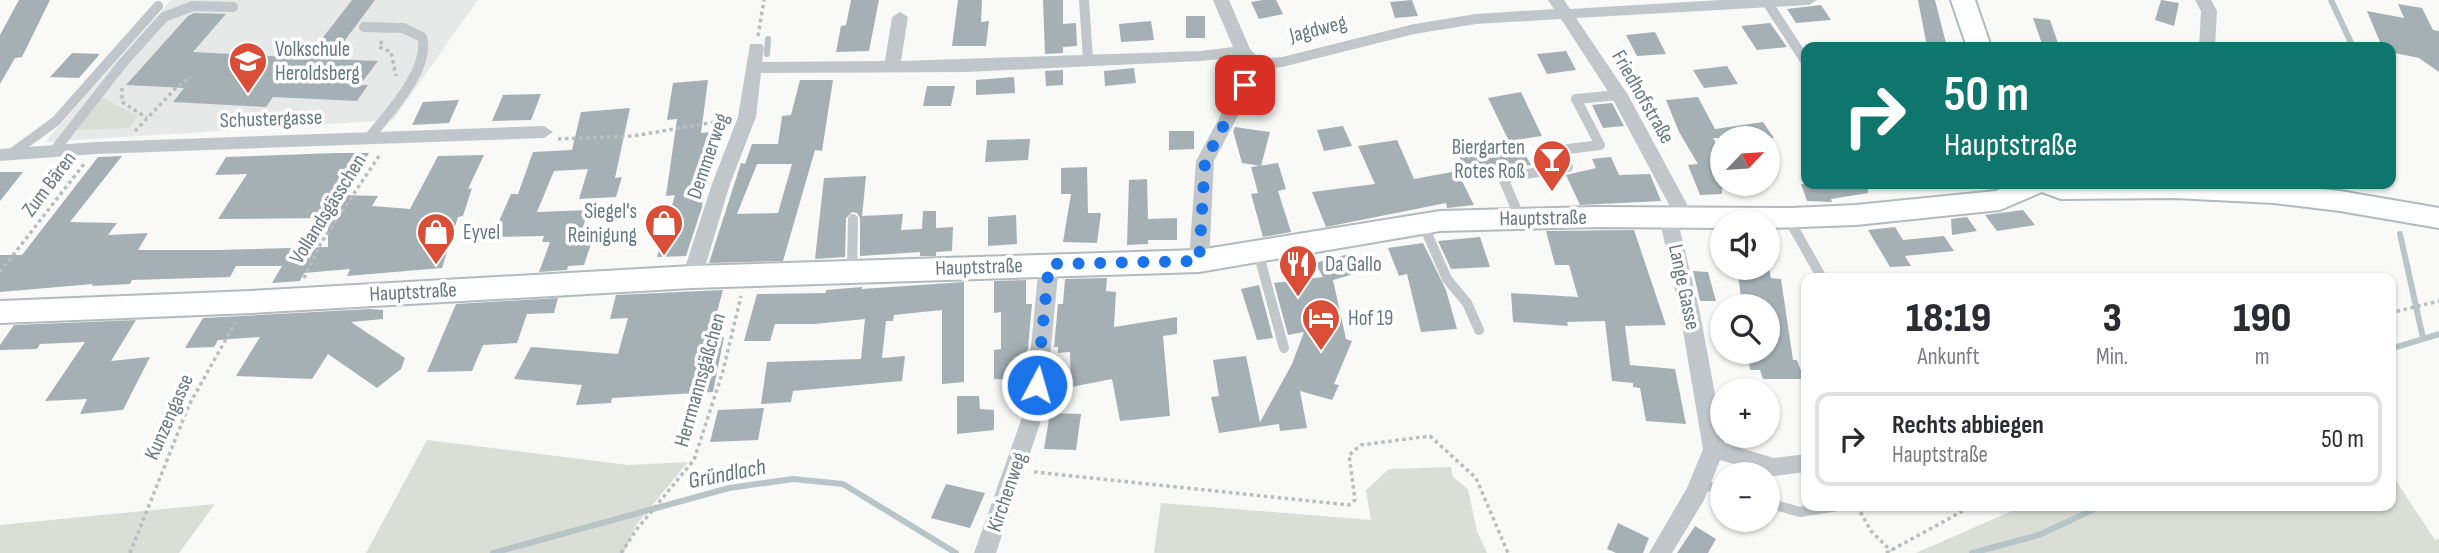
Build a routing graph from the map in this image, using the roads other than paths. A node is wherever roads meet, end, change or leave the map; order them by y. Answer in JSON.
{"nodes":[{"id":1,"x":1084,"y":0,"type":"edge"},
{"id":2,"x":1221,"y":0,"type":"edge"},
{"id":3,"x":1809,"y":0,"type":"edge"},
{"id":4,"x":1964,"y":0,"type":"edge"},
{"id":5,"x":2203,"y":0,"type":"edge"},
{"id":6,"x":1767,"y":2,"type":"junction"},
{"id":7,"x":1669,"y":4,"type":"edge"},
{"id":8,"x":158,"y":6,"type":"dead end"},
{"id":9,"x":233,"y":7,"type":"dead end"},
{"id":10,"x":1561,"y":7,"type":"edge"},
{"id":11,"x":900,"y":18,"type":"dead end"},
{"id":12,"x":364,"y":27,"type":"dead end"},
{"id":13,"x":1977,"y":42,"type":"edge"},
{"id":14,"x":2207,"y":42,"type":"edge"},
{"id":15,"x":756,"y":48,"type":"road end"},
{"id":16,"x":1242,"y":51,"type":"junction"},
{"id":17,"x":1801,"y":54,"type":"edge"},
{"id":18,"x":1088,"y":59,"type":"junction"},
{"id":19,"x":1256,"y":65,"type":"junction"},
{"id":20,"x":892,"y":67,"type":"junction"},
{"id":21,"x":754,"y":68,"type":"junction"},
{"id":22,"x":1619,"y":94,"type":"junction"},
{"id":23,"x":544,"y":132,"type":"road end"},
{"id":24,"x":368,"y":139,"type":"junction"},
{"id":25,"x":54,"y":151,"type":"junction"},
{"id":26,"x":5,"y":154,"type":"edge"},
{"id":27,"x":2024,"y":189,"type":"edge"},
{"id":28,"x":2272,"y":189,"type":"edge"},
{"id":29,"x":1520,"y":218,"type":"junction"},
{"id":30,"x":1677,"y":218,"type":"junction"},
{"id":31,"x":1788,"y":218,"type":"junction"},
{"id":32,"x":2439,"y":218,"type":"edge"},
{"id":33,"x":853,"y":219,"type":"dead end"},
{"id":34,"x":1423,"y":223,"type":"junction"},
{"id":35,"x":1258,"y":252,"type":"junction"},
{"id":36,"x":1199,"y":261,"type":"junction"},
{"id":37,"x":1049,"y":264,"type":"junction"},
{"id":38,"x":852,"y":272,"type":"junction"},
{"id":39,"x":1819,"y":273,"type":"edge"},
{"id":40,"x":692,"y":277,"type":"junction"},
{"id":41,"x":0,"y":312,"type":"edge"},
{"id":42,"x":1479,"y":330,"type":"dead end"},
{"id":43,"x":1284,"y":348,"type":"dead end"},
{"id":44,"x":1714,"y":449,"type":"junction"},
{"id":45,"x":1801,"y":464,"type":"edge"},
{"id":46,"x":1700,"y":484,"type":"junction"},
{"id":47,"x":1710,"y":487,"type":"edge"},
{"id":48,"x":1780,"y":506,"type":"edge"},
{"id":49,"x":1806,"y":511,"type":"edge"},
{"id":50,"x":988,"y":545,"type":"edge"},
{"id":51,"x":1660,"y":553,"type":"edge"}],
"edges":[{"from":1,"to":18,"type":"lane"},
{"from":2,"to":16,"type":"street"},
{"from":3,"to":6,"type":"street","name":"Jagdweg"},
{"from":4,"to":13,"type":"street"},
{"from":5,"to":14,"type":"street"},
{"from":6,"to":7,"type":"street","name":"Jagdweg"},
{"from":6,"to":17,"type":"lane"},
{"from":7,"to":10,"type":"street","name":"Jagdweg"},
{"from":8,"to":26,"type":"lane"},
{"from":9,"to":25,"type":"lane"},
{"from":10,"to":19,"type":"street","name":"Jagdweg"},
{"from":10,"to":22,"type":"street","name":"Friedhofstraße"},
{"from":11,"to":20,"type":"street"},
{"from":12,"to":24,"type":"lane"},
{"from":15,"to":21,"type":"street","name":"Demmerweg"},
{"from":16,"to":18,"type":"street"},
{"from":16,"to":19,"type":"street"},
{"from":18,"to":20,"type":"street"},
{"from":19,"to":36,"type":"street"},
{"from":20,"to":21,"type":"street"},
{"from":21,"to":40,"type":"street","name":"Demmerweg"},
{"from":22,"to":29,"type":"lane"},
{"from":22,"to":30,"type":"street","name":"Friedhofstraße"},
{"from":23,"to":24,"type":"street","name":"Schustergasse"},
{"from":24,"to":25,"type":"street","name":"Schustergasse"},
{"from":25,"to":26,"type":"street","name":"Schustergasse"},
{"from":27,"to":31,"type":"street","name":"Hauptstraße"},
{"from":28,"to":32,"type":"street"},
{"from":29,"to":30,"type":"street","name":"Hauptstraße"},
{"from":29,"to":34,"type":"street","name":"Hauptstraße"},
{"from":30,"to":31,"type":"street","name":"Hauptstraße"},
{"from":30,"to":44,"type":"street","name":"Lange Gasse"},
{"from":31,"to":39,"type":"lane"},
{"from":33,"to":38,"type":"lane"},
{"from":34,"to":35,"type":"street","name":"Hauptstraße"},
{"from":34,"to":42,"type":"lane"},
{"from":35,"to":36,"type":"street","name":"Hauptstraße"},
{"from":35,"to":43,"type":"lane"},
{"from":36,"to":37,"type":"street","name":"Hauptstraße"},
{"from":37,"to":38,"type":"street","name":"Hauptstraße"},
{"from":37,"to":50,"type":"street","name":"Kirchenweg"},
{"from":38,"to":40,"type":"street","name":"Hauptstraße"},
{"from":40,"to":41,"type":"street","name":"Hauptstraße"},
{"from":44,"to":45,"type":"street"},
{"from":44,"to":46,"type":"street"},
{"from":46,"to":47,"type":"lane"},
{"from":46,"to":51,"type":"street"},
{"from":48,"to":49,"type":"lane"}]}
